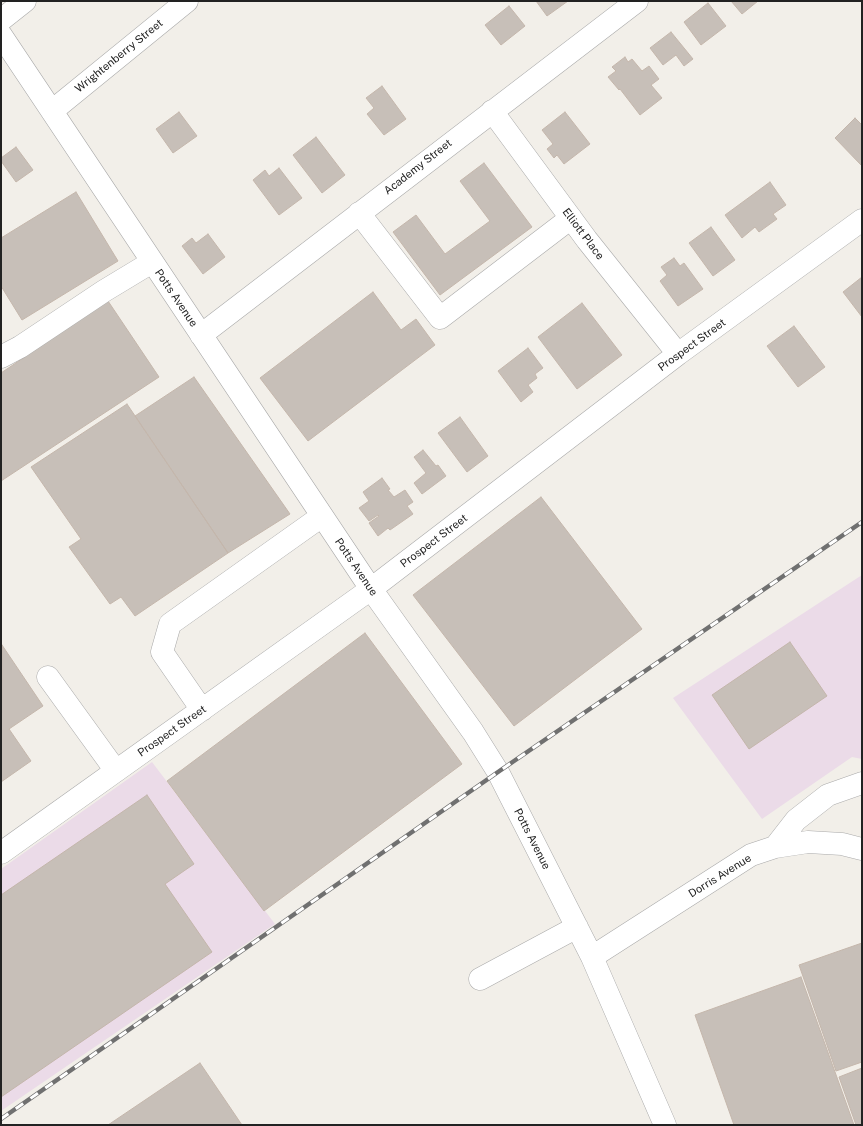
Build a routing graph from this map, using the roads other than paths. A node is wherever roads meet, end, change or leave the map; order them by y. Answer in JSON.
{"nodes":[{"id":1,"x":25,"y":1,"type":"edge"},
{"id":2,"x":187,"y":1,"type":"edge"},
{"id":3,"x":637,"y":1,"type":"edge"},
{"id":4,"x":1,"y":20,"type":"edge"},
{"id":5,"x":1,"y":35,"type":"edge"},
{"id":6,"x":52,"y":111,"type":"junction"},
{"id":7,"x":492,"y":111,"type":"junction"},
{"id":8,"x":359,"y":213,"type":"junction"},
{"id":9,"x":571,"y":218,"type":"junction"},
{"id":10,"x":862,"y":220,"type":"edge"},
{"id":11,"x":152,"y":262,"type":"junction"},
{"id":12,"x":201,"y":335,"type":"junction"},
{"id":13,"x":678,"y":354,"type":"junction"},
{"id":14,"x":1,"y":357,"type":"edge"},
{"id":15,"x":322,"y":516,"type":"junction"},
{"id":16,"x":370,"y":589,"type":"junction"},
{"id":17,"x":48,"y":677,"type":"dead end"},
{"id":18,"x":202,"y":710,"type":"junction"},
{"id":19,"x":116,"y":771,"type":"junction"},
{"id":20,"x":862,"y":783,"type":"edge"},
{"id":21,"x":775,"y":847,"type":"junction"},
{"id":22,"x":862,"y":849,"type":"edge"},
{"id":23,"x":1,"y":853,"type":"edge"},
{"id":24,"x":577,"y":926,"type":"junction"},
{"id":25,"x":592,"y":957,"type":"junction"},
{"id":26,"x":480,"y":979,"type":"dead end"},
{"id":27,"x":665,"y":1125,"type":"edge"}],
"edges":[{"from":1,"to":4,"type":"street"},
{"from":2,"to":6,"type":"street","name":"Wrightenberry Street"},
{"from":3,"to":7,"type":"street","name":"Academy Street"},
{"from":5,"to":6,"type":"street","name":"Potts Avenue"},
{"from":6,"to":11,"type":"street","name":"Potts Avenue"},
{"from":7,"to":8,"type":"street","name":"Academy Street"},
{"from":7,"to":9,"type":"street","name":"Elliott Place"},
{"from":8,"to":9,"type":"street"},
{"from":8,"to":12,"type":"street","name":"Academy Street"},
{"from":9,"to":13,"type":"street","name":"Elliott Place"},
{"from":10,"to":13,"type":"street","name":"Prospect Street"},
{"from":11,"to":12,"type":"street","name":"Potts Avenue"},
{"from":11,"to":14,"type":"street"},
{"from":12,"to":15,"type":"street","name":"Potts Avenue"},
{"from":13,"to":16,"type":"street","name":"Prospect Street"},
{"from":15,"to":16,"type":"street","name":"Potts Avenue"},
{"from":15,"to":18,"type":"street"},
{"from":16,"to":18,"type":"street","name":"Prospect Street"},
{"from":16,"to":24,"type":"street","name":"Potts Avenue"},
{"from":17,"to":19,"type":"street"},
{"from":18,"to":19,"type":"street","name":"Prospect Street"},
{"from":19,"to":23,"type":"street","name":"Prospect Street"},
{"from":20,"to":21,"type":"street"},
{"from":21,"to":22,"type":"street","name":"Dorris Avenue"},
{"from":21,"to":25,"type":"street","name":"Dorris Avenue"},
{"from":24,"to":25,"type":"street","name":"Potts Avenue"},
{"from":24,"to":26,"type":"street"},
{"from":25,"to":27,"type":"street","name":"Potts Avenue"}]}
